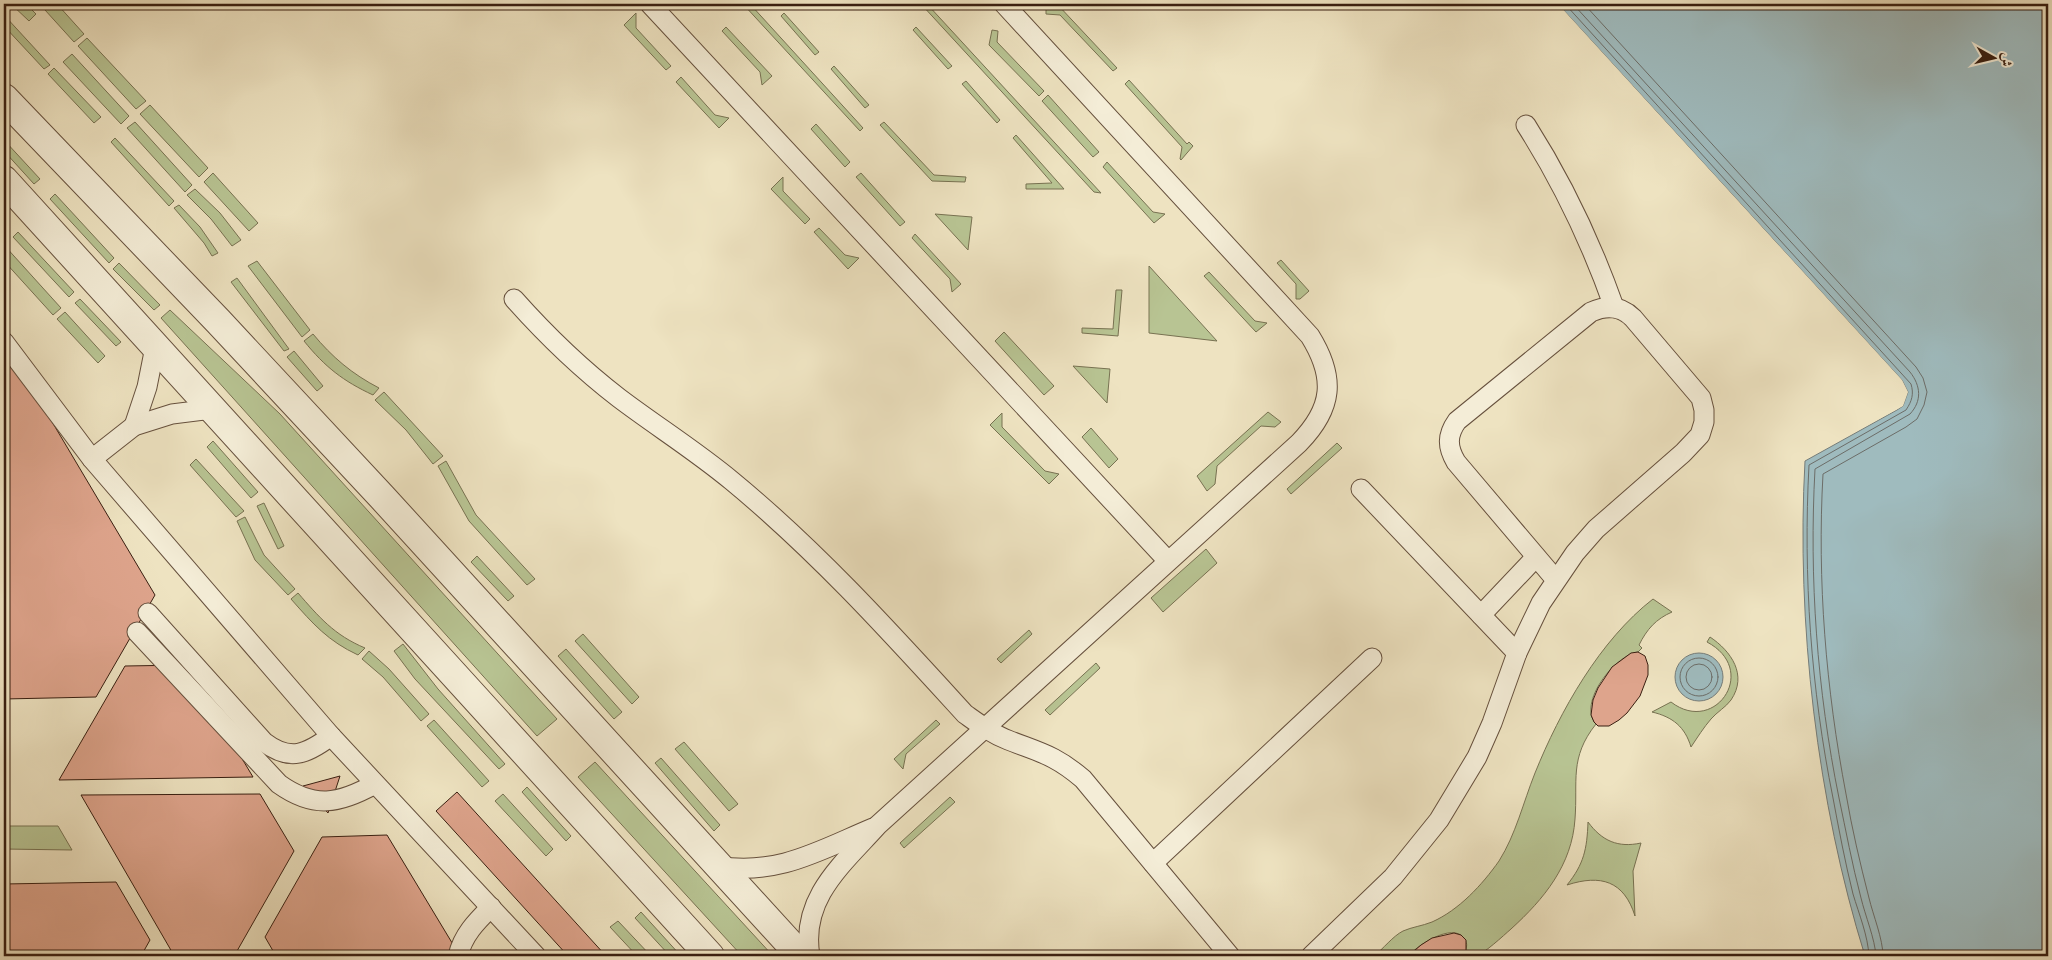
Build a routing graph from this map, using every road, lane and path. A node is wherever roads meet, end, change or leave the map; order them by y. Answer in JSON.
{"nodes":[{"id":1,"x":650,"y":4,"type":"edge"},
{"id":2,"x":1004,"y":4,"type":"edge"},
{"id":3,"x":4,"y":98,"type":"edge"},
{"id":4,"x":1526,"y":125,"type":"dead end"},
{"id":5,"x":4,"y":180,"type":"edge"},
{"id":6,"x":514,"y":299,"type":"dead end"},
{"id":7,"x":1614,"y":307,"type":"junction"},
{"id":8,"x":4,"y":342,"type":"edge"},
{"id":9,"x":155,"y":347,"type":"junction"},
{"id":10,"x":212,"y":410,"type":"junction"},
{"id":11,"x":134,"y":426,"type":"junction"},
{"id":12,"x":92,"y":459,"type":"junction"},
{"id":13,"x":1361,"y":488,"type":"dead end"},
{"id":14,"x":1536,"y":557,"type":"junction"},
{"id":15,"x":1168,"y":560,"type":"junction"},
{"id":16,"x":1556,"y":580,"type":"junction"},
{"id":17,"x":148,"y":613,"type":"dead end"},
{"id":18,"x":1481,"y":615,"type":"junction"},
{"id":19,"x":137,"y":632,"type":"dead end"},
{"id":20,"x":1517,"y":653,"type":"junction"},
{"id":21,"x":1372,"y":658,"type":"dead end"},
{"id":22,"x":983,"y":728,"type":"junction"},
{"id":23,"x":331,"y":736,"type":"junction"},
{"id":24,"x":375,"y":784,"type":"junction"},
{"id":25,"x":878,"y":825,"type":"junction"},
{"id":26,"x":1152,"y":863,"type":"junction"},
{"id":27,"x":717,"y":866,"type":"junction"},
{"id":28,"x":491,"y":907,"type":"junction"},
{"id":29,"x":458,"y":956,"type":"edge"},
{"id":30,"x":536,"y":956,"type":"edge"},
{"id":31,"x":710,"y":956,"type":"edge"},
{"id":32,"x":801,"y":956,"type":"edge"},
{"id":33,"x":810,"y":956,"type":"edge"},
{"id":34,"x":1230,"y":956,"type":"edge"},
{"id":35,"x":1310,"y":956,"type":"edge"}],
"edges":[{"from":1,"to":15,"type":"lane"},
{"from":2,"to":15,"type":"lane"},
{"from":3,"to":27,"type":"street"},
{"from":4,"to":7,"type":"lane"},
{"from":5,"to":9,"type":"street"},
{"from":6,"to":22,"type":"lane"},
{"from":7,"to":14,"type":"lane"},
{"from":7,"to":16,"type":"lane"},
{"from":8,"to":12,"type":"lane"},
{"from":9,"to":10,"type":"street"},
{"from":9,"to":11,"type":"lane"},
{"from":10,"to":11,"type":"lane"},
{"from":10,"to":31,"type":"street"},
{"from":11,"to":12,"type":"lane"},
{"from":12,"to":23,"type":"lane"},
{"from":13,"to":18,"type":"lane"},
{"from":14,"to":16,"type":"lane"},
{"from":14,"to":18,"type":"lane"},
{"from":15,"to":22,"type":"lane"},
{"from":16,"to":20,"type":"lane"},
{"from":17,"to":23,"type":"lane"},
{"from":18,"to":20,"type":"lane"},
{"from":19,"to":24,"type":"lane"},
{"from":20,"to":35,"type":"lane"},
{"from":21,"to":26,"type":"lane"},
{"from":22,"to":25,"type":"lane"},
{"from":22,"to":26,"type":"lane"},
{"from":23,"to":24,"type":"lane"},
{"from":24,"to":28,"type":"lane"},
{"from":25,"to":27,"type":"lane"},
{"from":25,"to":33,"type":"lane"},
{"from":26,"to":34,"type":"lane"},
{"from":27,"to":32,"type":"street"},
{"from":28,"to":29,"type":"lane"},
{"from":28,"to":30,"type":"lane"}]}
